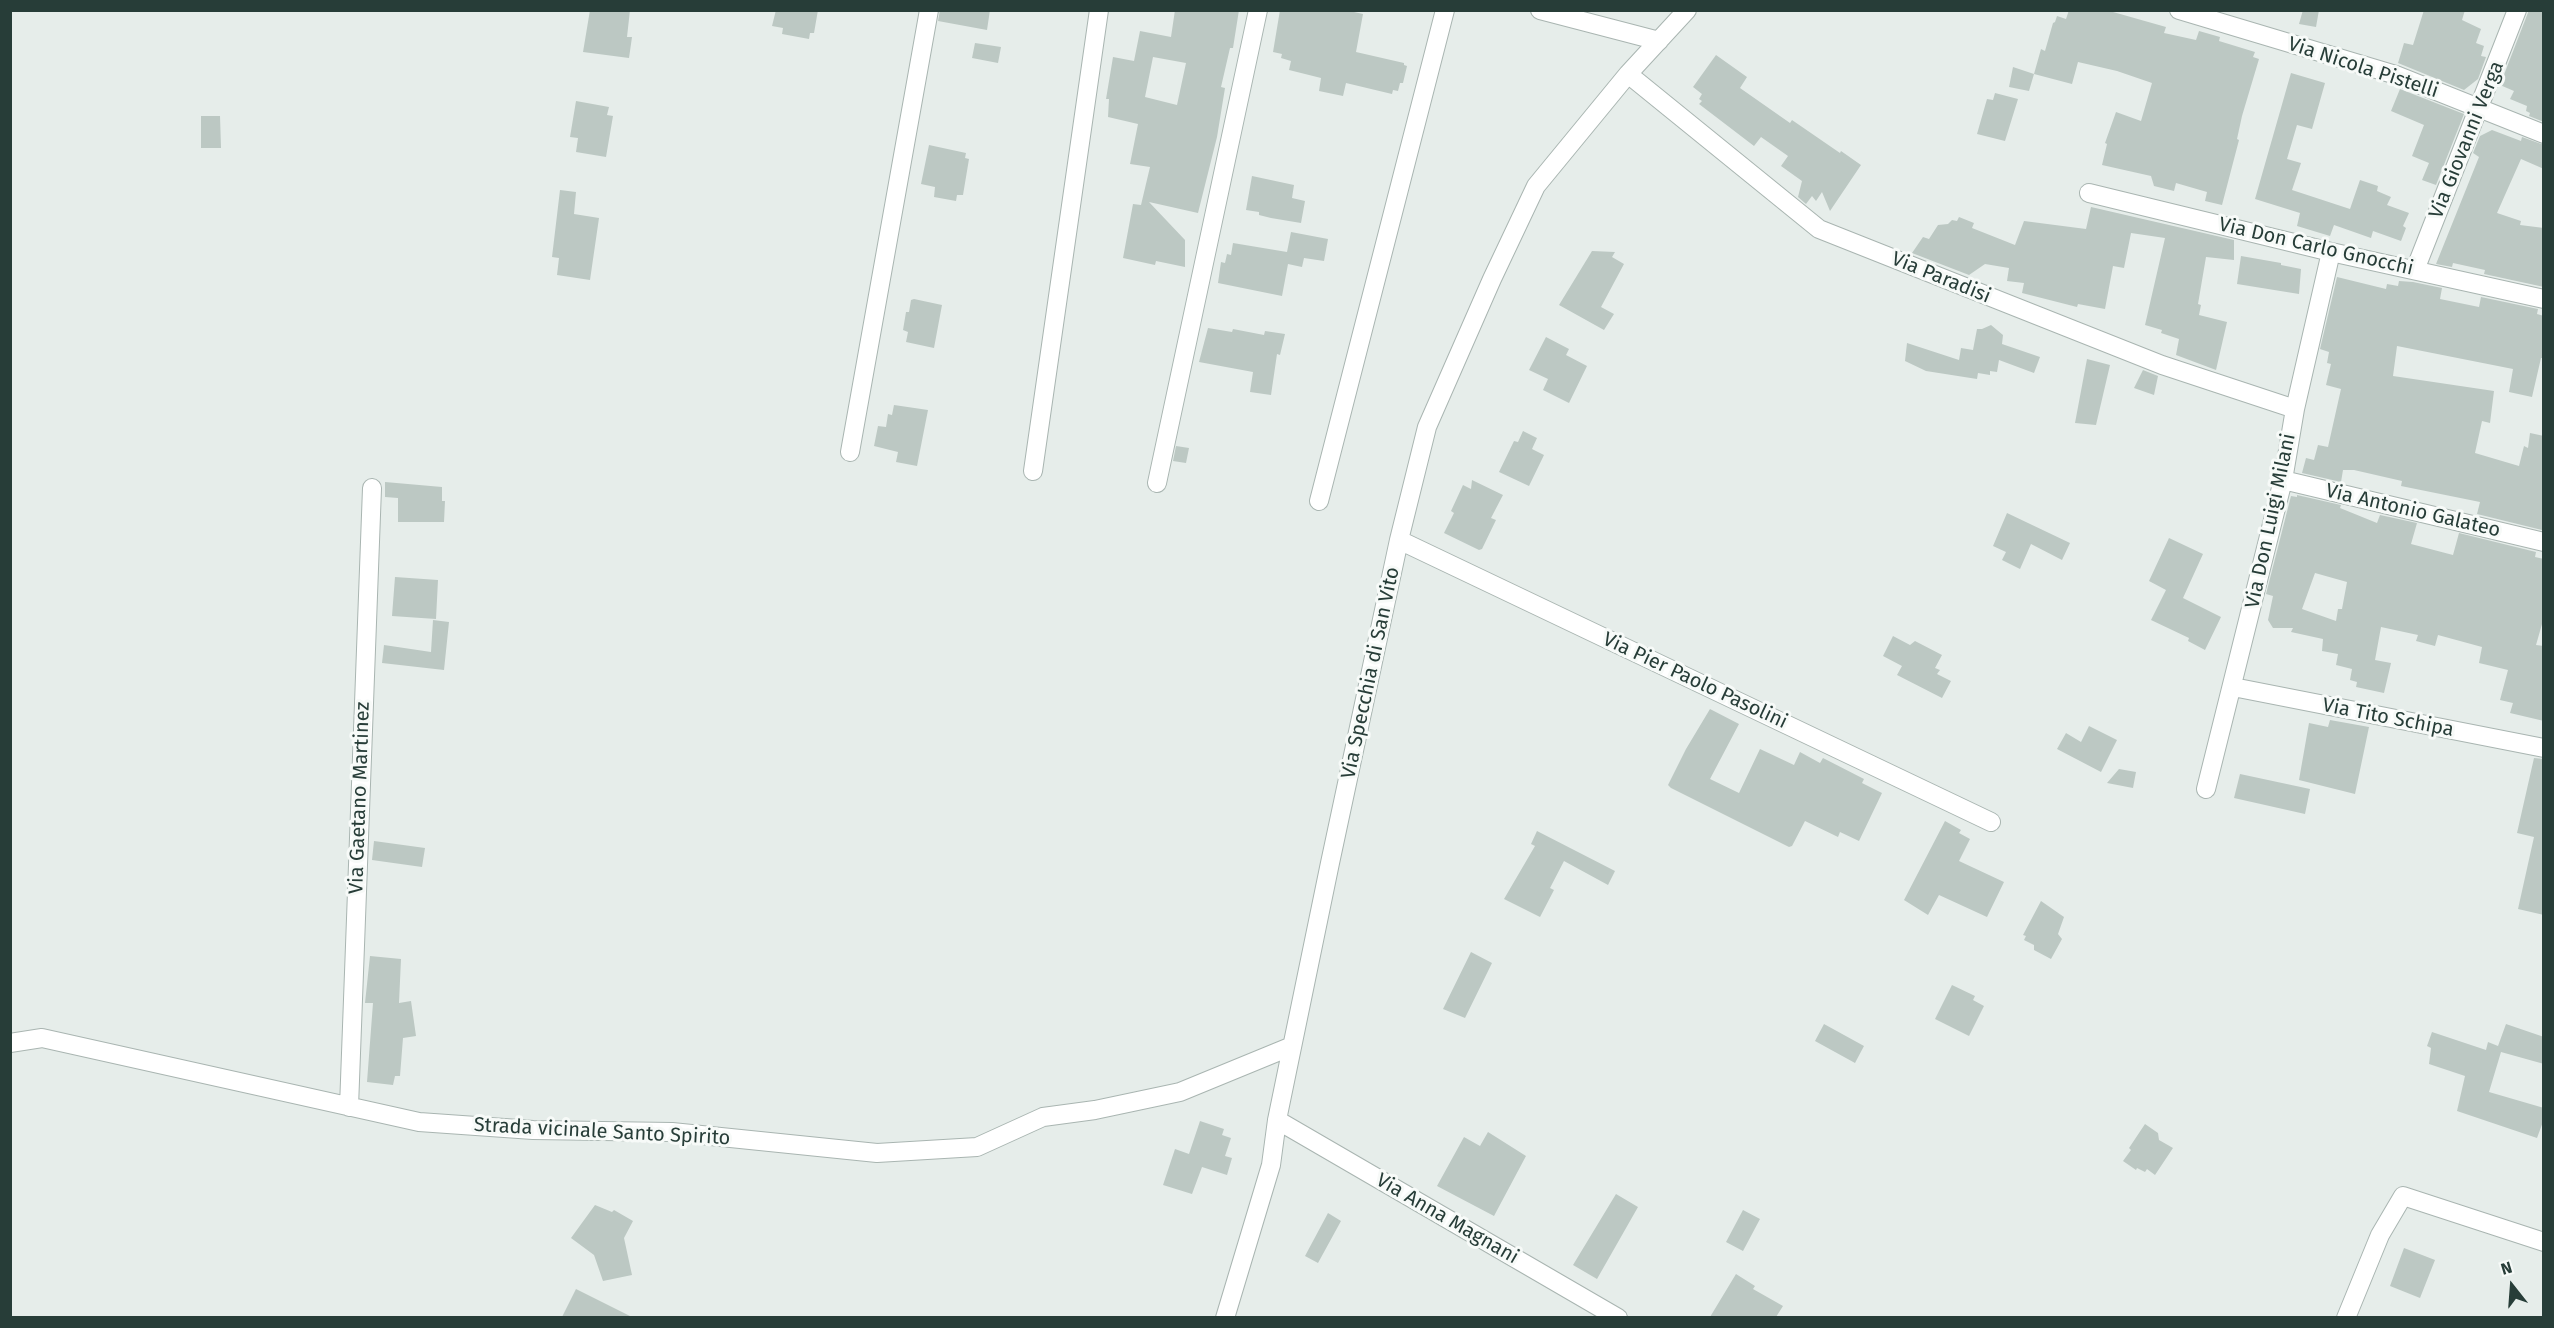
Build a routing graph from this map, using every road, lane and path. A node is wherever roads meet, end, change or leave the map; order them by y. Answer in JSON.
{"nodes":[{"id":1,"x":929,"y":10,"type":"edge"},
{"id":2,"x":1099,"y":10,"type":"edge"},
{"id":3,"x":1258,"y":10,"type":"edge"},
{"id":4,"x":1445,"y":10,"type":"edge"},
{"id":5,"x":1540,"y":10,"type":"edge"},
{"id":6,"x":1687,"y":10,"type":"edge"},
{"id":7,"x":2179,"y":10,"type":"edge"},
{"id":8,"x":2517,"y":10,"type":"edge"},
{"id":9,"x":1659,"y":41,"type":"junction"},
{"id":10,"x":1628,"y":74,"type":"junction"},
{"id":11,"x":2480,"y":109,"type":"junction"},
{"id":12,"x":2544,"y":134,"type":"edge"},
{"id":13,"x":2089,"y":193,"type":"dead end"},
{"id":14,"x":2331,"y":252,"type":"junction"},
{"id":15,"x":2415,"y":270,"type":"junction"},
{"id":16,"x":2544,"y":298,"type":"edge"},
{"id":17,"x":2295,"y":409,"type":"junction"},
{"id":18,"x":850,"y":452,"type":"dead end"},
{"id":19,"x":1033,"y":471,"type":"dead end"},
{"id":20,"x":2283,"y":480,"type":"junction"},
{"id":21,"x":1157,"y":483,"type":"dead end"},
{"id":22,"x":372,"y":488,"type":"dead end"},
{"id":23,"x":1319,"y":501,"type":"dead end"},
{"id":24,"x":1399,"y":540,"type":"junction"},
{"id":25,"x":2544,"y":542,"type":"edge"},
{"id":26,"x":2233,"y":687,"type":"junction"},
{"id":27,"x":2544,"y":748,"type":"edge"},
{"id":28,"x":2206,"y":789,"type":"dead end"},
{"id":29,"x":1991,"y":822,"type":"dead end"},
{"id":30,"x":10,"y":1043,"type":"edge"},
{"id":31,"x":1292,"y":1046,"type":"junction"},
{"id":32,"x":348,"y":1107,"type":"junction"},
{"id":33,"x":1277,"y":1120,"type":"junction"},
{"id":34,"x":2543,"y":1241,"type":"edge"},
{"id":35,"x":1225,"y":1317,"type":"edge"},
{"id":36,"x":1618,"y":1317,"type":"edge"},
{"id":37,"x":2346,"y":1317,"type":"edge"}],
"edges":[{"from":1,"to":18,"type":"street"},
{"from":2,"to":19,"type":"street"},
{"from":3,"to":21,"type":"street"},
{"from":4,"to":23,"type":"street"},
{"from":5,"to":9,"type":"street"},
{"from":6,"to":9,"type":"street","name":"Via Specchia di San Vito"},
{"from":7,"to":11,"type":"street","name":"Via Nicola Pistelli"},
{"from":8,"to":11,"type":"street","name":"Via Giovanni Verga"},
{"from":9,"to":10,"type":"street","name":"Via Specchia di San Vito"},
{"from":10,"to":17,"type":"street","name":"Via Paradisi"},
{"from":10,"to":24,"type":"street","name":"Via Specchia di San Vito"},
{"from":11,"to":12,"type":"street","name":"Via Nicola Pistelli"},
{"from":11,"to":15,"type":"street","name":"Via Giovanni Verga"},
{"from":13,"to":14,"type":"street","name":"Via Don Carlo Gnocchi"},
{"from":14,"to":15,"type":"street","name":"Via Don Carlo Gnocchi"},
{"from":14,"to":17,"type":"street","name":"Via Don Luigi Milani"},
{"from":15,"to":16,"type":"street","name":"Via Don Carlo Gnocchi"},
{"from":17,"to":20,"type":"street","name":"Via Don Luigi Milani"},
{"from":20,"to":25,"type":"street","name":"Via Antonio Galateo"},
{"from":20,"to":26,"type":"street","name":"Via Don Luigi Milani"},
{"from":22,"to":32,"type":"street","name":"Via Gaetano Martinez"},
{"from":24,"to":29,"type":"street","name":"Via Pier Paolo Pasolini"},
{"from":24,"to":31,"type":"street","name":"Via Specchia di San Vito"},
{"from":26,"to":27,"type":"street","name":"Via Tito Schipa"},
{"from":26,"to":28,"type":"street","name":"Via Don Luigi Milani"},
{"from":30,"to":32,"type":"street","name":"Strada vicinale Santo Spirito"},
{"from":31,"to":32,"type":"street","name":"Strada vicinale Santo Spirito"},
{"from":31,"to":33,"type":"street","name":"Via Specchia di San Vito"},
{"from":33,"to":35,"type":"street","name":"Via Specchia di San Vito"},
{"from":33,"to":36,"type":"street","name":"Via Anna Magnani"},
{"from":34,"to":37,"type":"street"}]}
